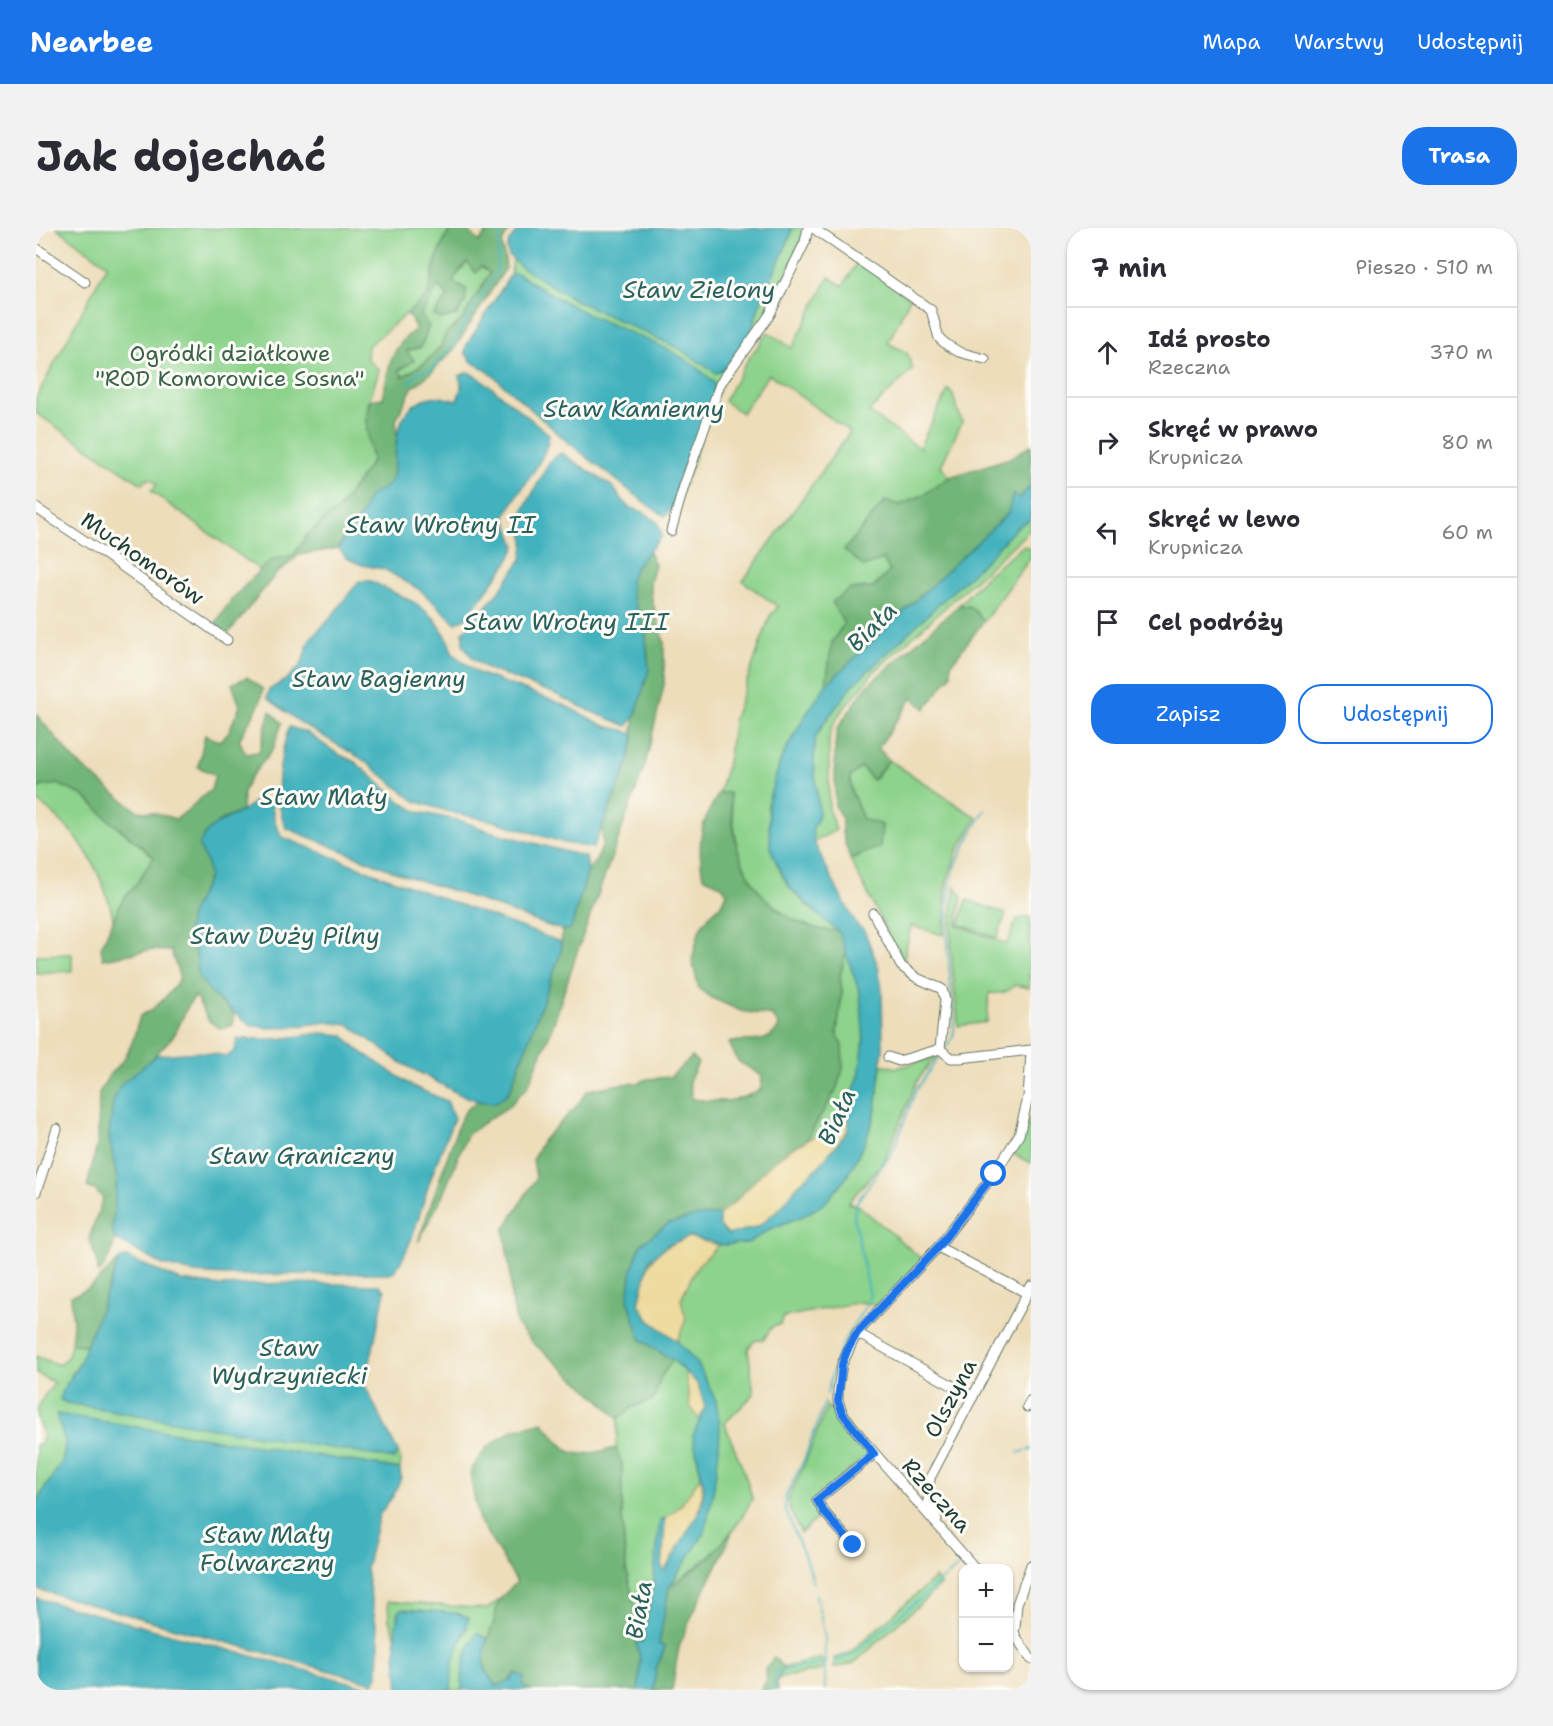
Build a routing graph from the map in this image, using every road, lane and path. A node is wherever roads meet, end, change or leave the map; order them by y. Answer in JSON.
{"nodes":[{"id":1,"x":808,"y":228,"type":"edge"},
{"id":2,"x":813,"y":228,"type":"edge"},
{"id":3,"x":36,"y":248,"type":"edge"},
{"id":4,"x":85,"y":282,"type":"dead end"},
{"id":5,"x":985,"y":359,"type":"dead end"},
{"id":6,"x":36,"y":508,"type":"edge"},
{"id":7,"x":671,"y":531,"type":"dead end"},
{"id":8,"x":228,"y":640,"type":"dead end"},
{"id":9,"x":873,"y":913,"type":"dead end"},
{"id":10,"x":940,"y":1049,"type":"junction"},
{"id":11,"x":1031,"y":1051,"type":"edge"},
{"id":12,"x":888,"y":1057,"type":"dead end"},
{"id":13,"x":57,"y":1128,"type":"dead end"},
{"id":14,"x":36,"y":1192,"type":"edge"},
{"id":15,"x":938,"y":1247,"type":"junction"},
{"id":16,"x":1029,"y":1290,"type":"edge"},
{"id":17,"x":857,"y":1333,"type":"junction"},
{"id":18,"x":973,"y":1397,"type":"junction"},
{"id":19,"x":874,"y":1454,"type":"junction"},
{"id":20,"x":944,"y":1532,"type":"junction"},
{"id":21,"x":853,"y":1545,"type":"dead end"},
{"id":22,"x":971,"y":1564,"type":"edge"},
{"id":23,"x":1031,"y":1565,"type":"edge"},
{"id":24,"x":1008,"y":1618,"type":"edge"},
{"id":25,"x":1014,"y":1629,"type":"junction"},
{"id":26,"x":1031,"y":1659,"type":"edge"}],
"edges":[{"from":1,"to":7,"type":"street"},
{"from":2,"to":5,"type":"street"},
{"from":3,"to":4,"type":"street"},
{"from":6,"to":8,"type":"street","name":"Muchomorów"},
{"from":9,"to":10,"type":"street"},
{"from":10,"to":11,"type":"street"},
{"from":10,"to":12,"type":"street"},
{"from":11,"to":15,"type":"street","name":"Rzeczna"},
{"from":13,"to":14,"type":"street"},
{"from":15,"to":16,"type":"street"},
{"from":15,"to":17,"type":"street","name":"Rzeczna"},
{"from":16,"to":18,"type":"street","name":"Olszyna"},
{"from":17,"to":18,"type":"street"},
{"from":17,"to":19,"type":"street","name":"Rzeczna"},
{"from":18,"to":20,"type":"street","name":"Olszyna"},
{"from":19,"to":20,"type":"street","name":"Rzeczna"},
{"from":19,"to":21,"type":"street"},
{"from":20,"to":22,"type":"street","name":"Rzeczna"},
{"from":23,"to":25,"type":"street"},
{"from":24,"to":25,"type":"street"},
{"from":25,"to":26,"type":"street"}]}
